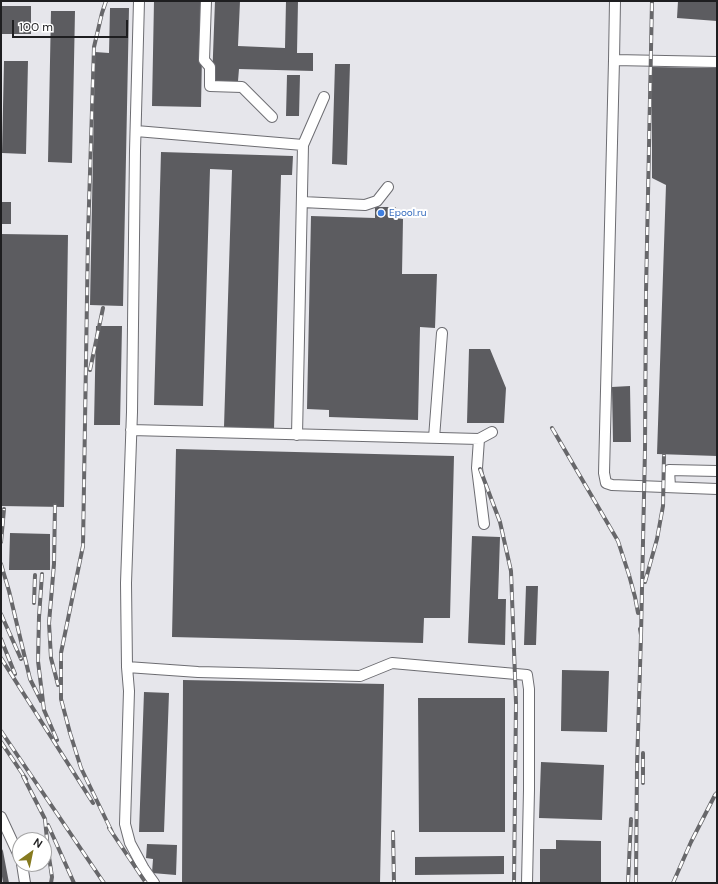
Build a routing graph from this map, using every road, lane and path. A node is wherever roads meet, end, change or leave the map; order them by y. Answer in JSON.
{"nodes":[{"id":1,"x":139,"y":1,"type":"edge"},
{"id":2,"x":206,"y":1,"type":"edge"},
{"id":3,"x":615,"y":1,"type":"edge"},
{"id":4,"x":614,"y":60,"type":"junction"},
{"id":5,"x":717,"y":62,"type":"edge"},
{"id":6,"x":324,"y":97,"type":"dead end"},
{"id":7,"x":272,"y":117,"type":"dead end"},
{"id":8,"x":136,"y":132,"type":"junction"},
{"id":9,"x":303,"y":145,"type":"junction"},
{"id":10,"x":388,"y":187,"type":"dead end"},
{"id":11,"x":302,"y":202,"type":"junction"},
{"id":12,"x":442,"y":333,"type":"dead end"},
{"id":13,"x":131,"y":430,"type":"junction"},
{"id":14,"x":492,"y":432,"type":"dead end"},
{"id":15,"x":297,"y":435,"type":"junction"},
{"id":16,"x":434,"y":438,"type":"junction"},
{"id":17,"x":479,"y":438,"type":"junction"},
{"id":18,"x":717,"y":471,"type":"edge"},
{"id":19,"x":670,"y":487,"type":"junction"},
{"id":20,"x":717,"y":489,"type":"edge"},
{"id":21,"x":484,"y":524,"type":"dead end"},
{"id":22,"x":127,"y":667,"type":"junction"},
{"id":23,"x":1,"y":817,"type":"edge"},
{"id":24,"x":12,"y":841,"type":"edge"},
{"id":25,"x":23,"y":872,"type":"edge"},
{"id":26,"x":25,"y":883,"type":"edge"},
{"id":27,"x":154,"y":883,"type":"edge"},
{"id":28,"x":527,"y":883,"type":"edge"}],
"edges":[{"from":1,"to":8,"type":"lane"},
{"from":2,"to":7,"type":"lane"},
{"from":3,"to":4,"type":"lane"},
{"from":4,"to":5,"type":"lane"},
{"from":4,"to":19,"type":"lane"},
{"from":6,"to":9,"type":"lane"},
{"from":8,"to":9,"type":"lane"},
{"from":8,"to":13,"type":"lane"},
{"from":9,"to":11,"type":"lane"},
{"from":10,"to":11,"type":"lane"},
{"from":11,"to":15,"type":"lane"},
{"from":12,"to":16,"type":"lane"},
{"from":13,"to":15,"type":"lane"},
{"from":13,"to":22,"type":"lane"},
{"from":14,"to":17,"type":"lane"},
{"from":15,"to":16,"type":"lane"},
{"from":16,"to":17,"type":"lane"},
{"from":17,"to":21,"type":"lane"},
{"from":18,"to":19,"type":"lane"},
{"from":19,"to":20,"type":"lane"},
{"from":22,"to":27,"type":"lane"},
{"from":22,"to":28,"type":"lane"},
{"from":23,"to":24,"type":"lane"},
{"from":25,"to":26,"type":"lane"}]}
